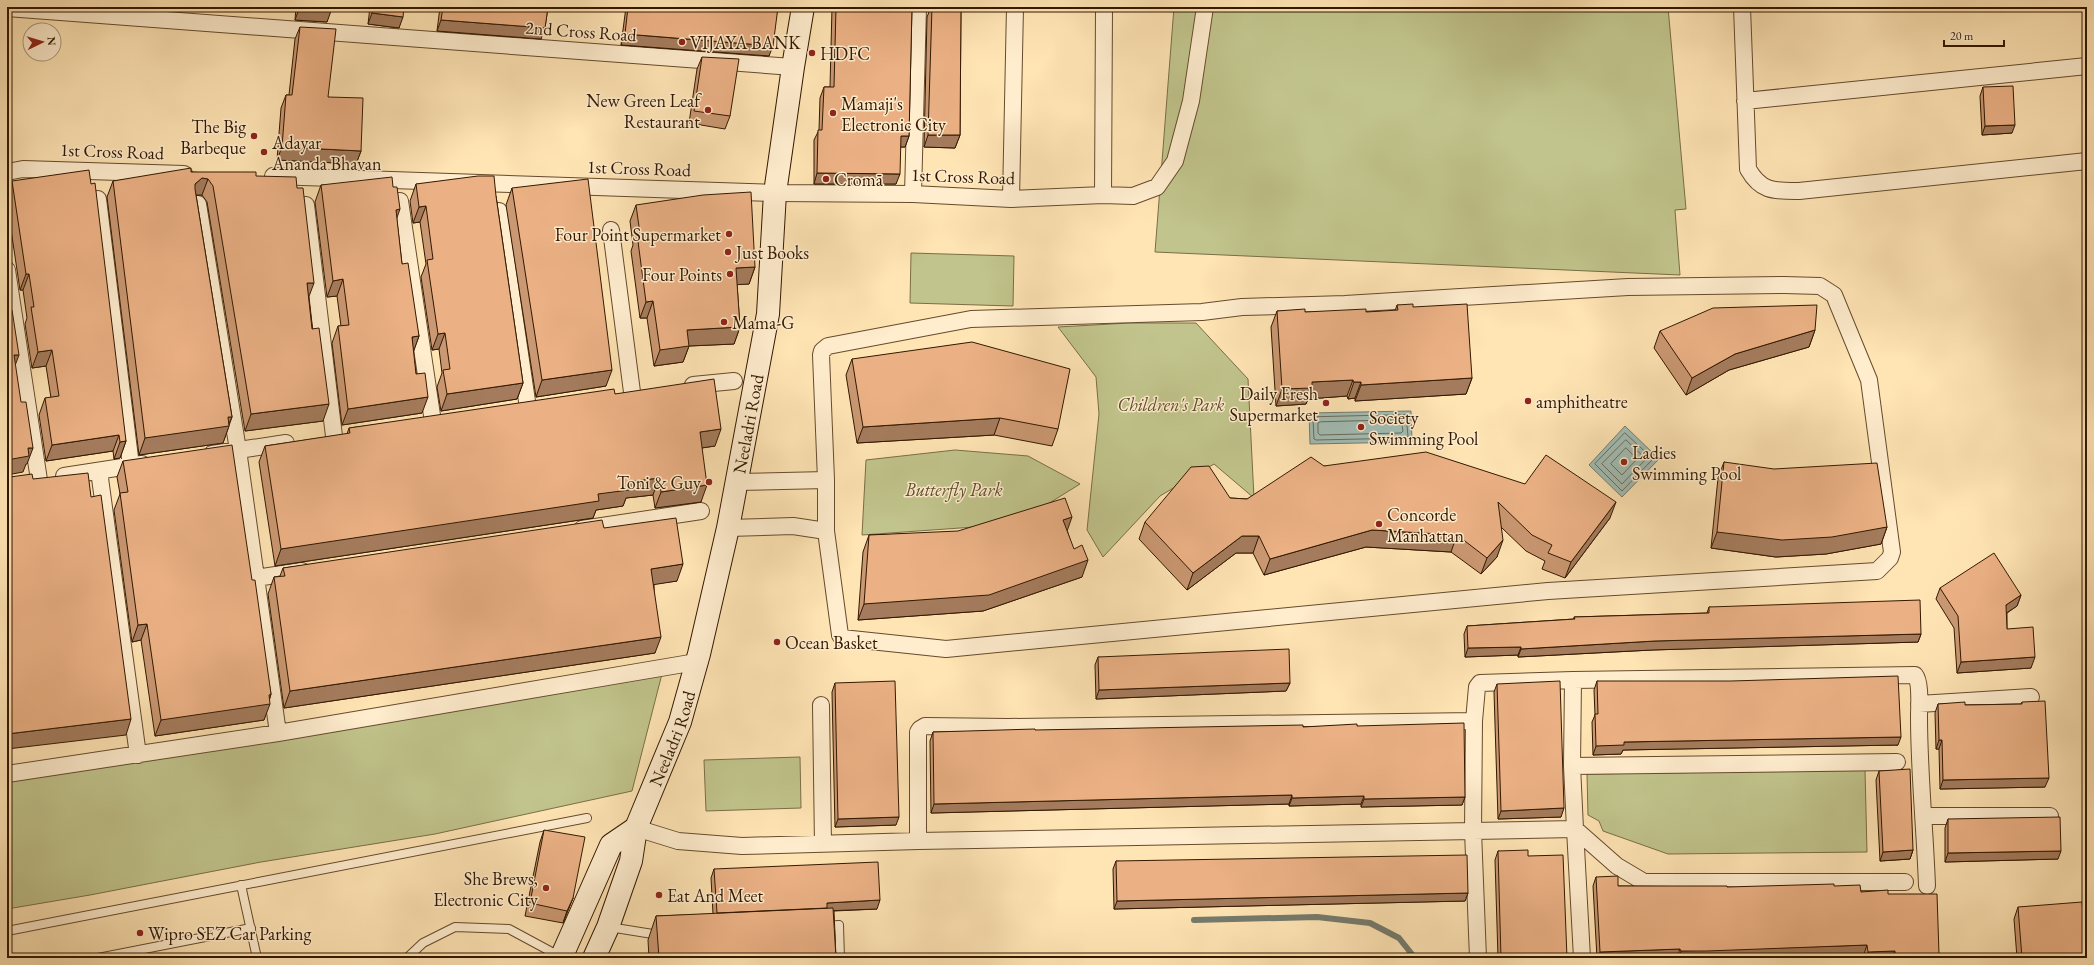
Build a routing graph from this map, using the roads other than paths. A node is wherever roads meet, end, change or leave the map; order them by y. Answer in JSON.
{"nodes":[{"id":1,"x":804,"y":7,"type":"edge"},
{"id":2,"x":918,"y":7,"type":"edge"},
{"id":3,"x":1015,"y":7,"type":"edge"},
{"id":4,"x":1104,"y":7,"type":"edge"},
{"id":5,"x":1205,"y":7,"type":"edge"},
{"id":6,"x":1742,"y":7,"type":"edge"},
{"id":7,"x":7,"y":8,"type":"edge"},
{"id":8,"x":2087,"y":66,"type":"edge"},
{"id":9,"x":793,"y":67,"type":"junction"},
{"id":10,"x":1746,"y":101,"type":"junction"},
{"id":11,"x":2087,"y":161,"type":"edge"},
{"id":12,"x":7,"y":172,"type":"edge"},
{"id":13,"x":201,"y":174,"type":"edge"},
{"id":14,"x":257,"y":176,"type":"edge"},
{"id":15,"x":775,"y":193,"type":"junction"},
{"id":16,"x":913,"y":194,"type":"junction"},
{"id":17,"x":1103,"y":195,"type":"junction"},
{"id":18,"x":98,"y":199,"type":"edge"},
{"id":19,"x":1012,"y":200,"type":"junction"},
{"id":20,"x":400,"y":201,"type":"edge"},
{"id":21,"x":198,"y":204,"type":"edge"},
{"id":22,"x":306,"y":205,"type":"edge"},
{"id":23,"x":499,"y":212,"type":"edge"},
{"id":24,"x":610,"y":230,"type":"dead end"},
{"id":25,"x":7,"y":270,"type":"edge"},
{"id":26,"x":734,"y":381,"type":"dead end"},
{"id":27,"x":679,"y":387,"type":"edge"},
{"id":28,"x":632,"y":392,"type":"edge"},
{"id":29,"x":528,"y":408,"type":"edge"},
{"id":30,"x":433,"y":422,"type":"edge"},
{"id":31,"x":238,"y":450,"type":"junction"},
{"id":32,"x":200,"y":456,"type":"edge"},
{"id":33,"x":154,"y":462,"type":"edge"},
{"id":34,"x":131,"y":466,"type":"junction"},
{"id":35,"x":99,"y":471,"type":"junction"},
{"id":36,"x":39,"y":480,"type":"junction"},
{"id":37,"x":826,"y":480,"type":"junction"},
{"id":38,"x":23,"y":482,"type":"edge"},
{"id":39,"x":736,"y":482,"type":"junction"},
{"id":40,"x":701,"y":511,"type":"dead end"},
{"id":41,"x":728,"y":528,"type":"junction"},
{"id":42,"x":568,"y":531,"type":"edge"},
{"id":43,"x":826,"y":532,"type":"junction"},
{"id":44,"x":318,"y":569,"type":"edge"},
{"id":45,"x":256,"y":578,"type":"junction"},
{"id":46,"x":696,"y":662,"type":"junction"},
{"id":47,"x":1573,"y":680,"type":"junction"},
{"id":48,"x":2031,"y":697,"type":"dead end"},
{"id":49,"x":1919,"y":704,"type":"junction"},
{"id":50,"x":821,"y":705,"type":"dead end"},
{"id":51,"x":1474,"y":721,"type":"junction"},
{"id":52,"x":278,"y":733,"type":"junction"},
{"id":53,"x":138,"y":755,"type":"junction"},
{"id":54,"x":1897,"y":762,"type":"dead end"},
{"id":55,"x":1572,"y":766,"type":"junction"},
{"id":56,"x":7,"y":774,"type":"edge"},
{"id":57,"x":1924,"y":816,"type":"junction"},
{"id":58,"x":2050,"y":816,"type":"edge"},
{"id":59,"x":587,"y":818,"type":"dead end"},
{"id":60,"x":636,"y":828,"type":"junction"},
{"id":61,"x":1574,"y":828,"type":"junction"},
{"id":62,"x":1473,"y":831,"type":"junction"},
{"id":63,"x":918,"y":841,"type":"junction"},
{"id":64,"x":823,"y":844,"type":"junction"},
{"id":65,"x":1905,"y":882,"type":"dead end"},
{"id":66,"x":241,"y":885,"type":"junction"},
{"id":67,"x":1927,"y":886,"type":"dead end"},
{"id":68,"x":815,"y":926,"type":"edge"},
{"id":69,"x":608,"y":927,"type":"junction"},
{"id":70,"x":251,"y":928,"type":"junction"},
{"id":71,"x":7,"y":930,"type":"edge"},
{"id":72,"x":664,"y":934,"type":"edge"},
{"id":73,"x":98,"y":958,"type":"edge"},
{"id":74,"x":257,"y":958,"type":"edge"},
{"id":75,"x":408,"y":958,"type":"edge"},
{"id":76,"x":561,"y":958,"type":"edge"},
{"id":77,"x":594,"y":958,"type":"edge"},
{"id":78,"x":840,"y":958,"type":"edge"},
{"id":79,"x":1478,"y":958,"type":"edge"},
{"id":80,"x":1582,"y":958,"type":"edge"}],
"edges":[{"from":1,"to":9,"type":"main road","name":"Neeladri Road"},
{"from":2,"to":16,"type":"street"},
{"from":3,"to":19,"type":"street"},
{"from":4,"to":17,"type":"street"},
{"from":5,"to":17,"type":"street","name":"1st Cross Road"},
{"from":6,"to":10,"type":"street"},
{"from":7,"to":9,"type":"street","name":"2nd Cross Road"},
{"from":8,"to":10,"type":"street"},
{"from":9,"to":15,"type":"main road","name":"Neeladri Road"},
{"from":10,"to":11,"type":"street"},
{"from":12,"to":13,"type":"street","name":"1st Cross Road"},
{"from":14,"to":15,"type":"street","name":"1st Cross Road"},
{"from":15,"to":16,"type":"street","name":"1st Cross Road"},
{"from":15,"to":39,"type":"main road","name":"Neeladri Road"},
{"from":16,"to":19,"type":"street","name":"1st Cross Road"},
{"from":17,"to":19,"type":"street","name":"1st Cross Road"},
{"from":18,"to":34,"type":"street"},
{"from":20,"to":30,"type":"street"},
{"from":21,"to":31,"type":"street"},
{"from":22,"to":31,"type":"street"},
{"from":23,"to":29,"type":"street"},
{"from":24,"to":28,"type":"street"},
{"from":25,"to":36,"type":"street"},
{"from":26,"to":27,"type":"street"},
{"from":31,"to":32,"type":"street"},
{"from":31,"to":45,"type":"street"},
{"from":33,"to":34,"type":"street"},
{"from":34,"to":35,"type":"street"},
{"from":35,"to":36,"type":"street"},
{"from":35,"to":53,"type":"street"},
{"from":36,"to":38,"type":"street"},
{"from":37,"to":39,"type":"street"},
{"from":37,"to":43,"type":"street"},
{"from":37,"to":43,"type":"street"},
{"from":39,"to":41,"type":"main road","name":"Neeladri Road"},
{"from":40,"to":42,"type":"street"},
{"from":41,"to":43,"type":"street"},
{"from":41,"to":46,"type":"main road","name":"Neeladri Road"},
{"from":44,"to":45,"type":"street"},
{"from":45,"to":52,"type":"street"},
{"from":46,"to":52,"type":"street"},
{"from":46,"to":60,"type":"main road","name":"Neeladri Road"},
{"from":47,"to":49,"type":"street"},
{"from":47,"to":51,"type":"street"},
{"from":47,"to":55,"type":"street"},
{"from":48,"to":49,"type":"street"},
{"from":49,"to":57,"type":"street"},
{"from":50,"to":64,"type":"street"},
{"from":51,"to":62,"type":"street"},
{"from":51,"to":63,"type":"street"},
{"from":52,"to":53,"type":"street"},
{"from":53,"to":56,"type":"street"},
{"from":54,"to":55,"type":"street"},
{"from":55,"to":61,"type":"street"},
{"from":57,"to":58,"type":"street"},
{"from":57,"to":67,"type":"street"},
{"from":59,"to":66,"type":"lane"},
{"from":60,"to":64,"type":"street"},
{"from":60,"to":69,"type":"main road","name":"Neeladri Road"},
{"from":60,"to":76,"type":"main road"},
{"from":61,"to":62,"type":"street"},
{"from":61,"to":65,"type":"street"},
{"from":61,"to":80,"type":"street"},
{"from":62,"to":63,"type":"street"},
{"from":62,"to":79,"type":"street"},
{"from":63,"to":64,"type":"street"},
{"from":66,"to":70,"type":"lane"},
{"from":66,"to":71,"type":"lane"},
{"from":68,"to":78,"type":"lane"},
{"from":69,"to":72,"type":"lane"},
{"from":69,"to":77,"type":"main road","name":"Neeladri Road"},
{"from":70,"to":73,"type":"lane"},
{"from":70,"to":74,"type":"lane"},
{"from":75,"to":76,"type":"lane"}]}
